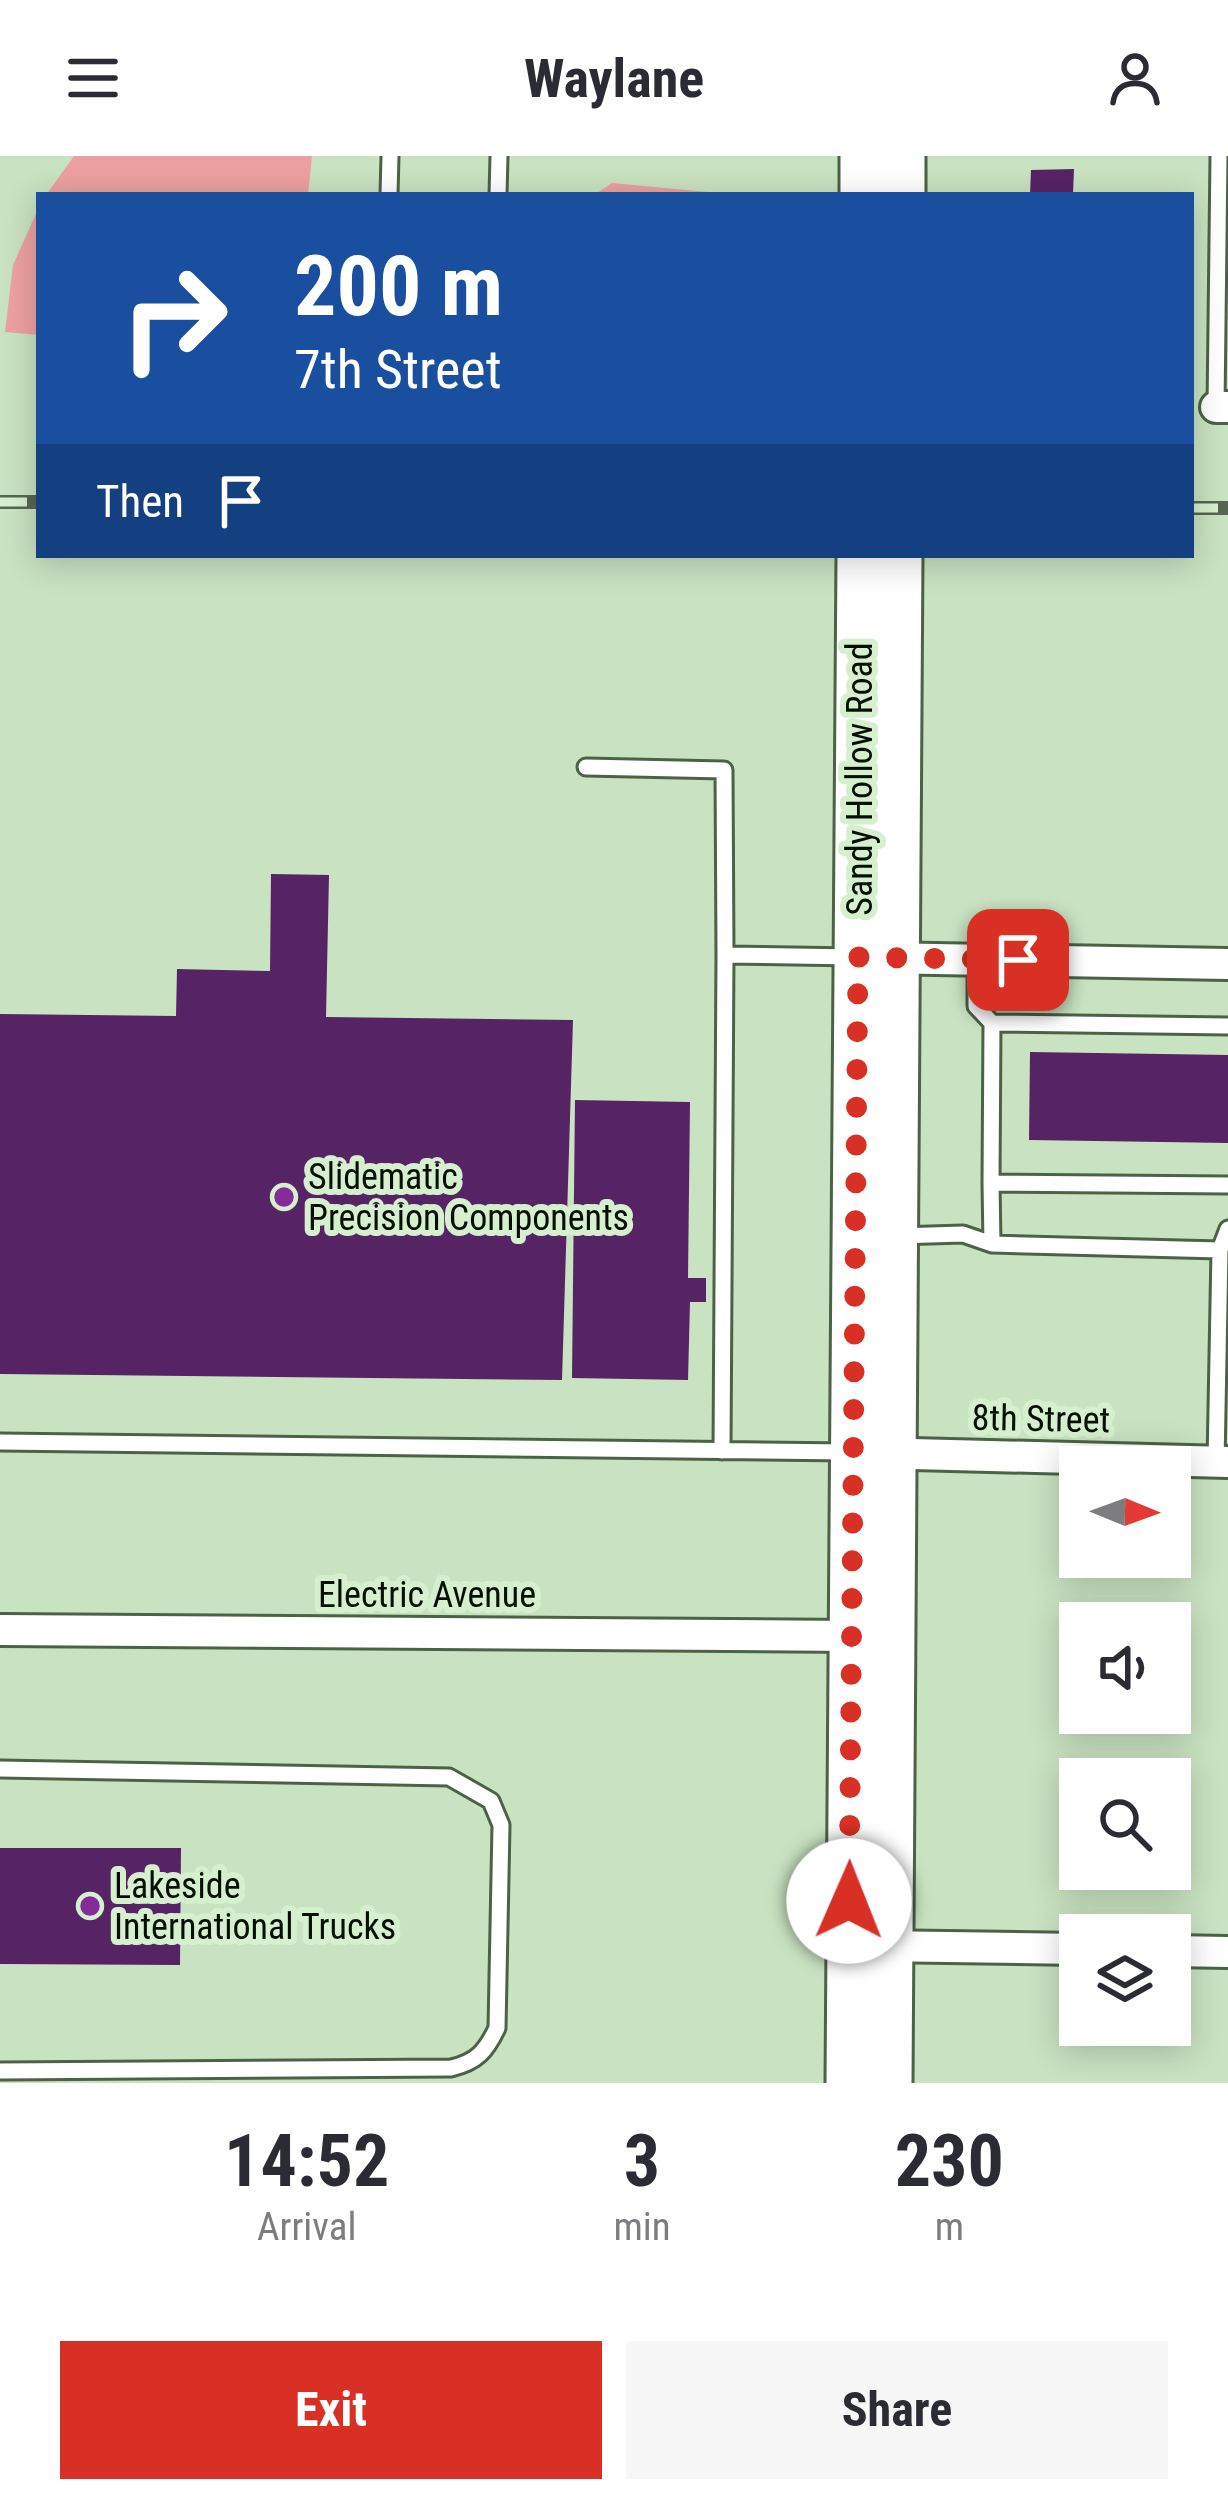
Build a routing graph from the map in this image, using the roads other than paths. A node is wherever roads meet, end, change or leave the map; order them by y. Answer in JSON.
{"nodes":[{"id":1,"x":390,"y":156,"type":"edge"},
{"id":2,"x":499,"y":156,"type":"edge"},
{"id":3,"x":863,"y":156,"type":"edge"},
{"id":4,"x":902,"y":156,"type":"edge"},
{"id":5,"x":1219,"y":156,"type":"edge"},
{"id":6,"x":389,"y":192,"type":"edge"},
{"id":7,"x":498,"y":192,"type":"edge"},
{"id":8,"x":863,"y":192,"type":"edge"},
{"id":9,"x":902,"y":192,"type":"edge"},
{"id":10,"x":1222,"y":407,"type":"edge"},
{"id":11,"x":860,"y":558,"type":"edge"},
{"id":12,"x":899,"y":558,"type":"edge"},
{"id":13,"x":586,"y":767,"type":"dead end"},
{"id":14,"x":724,"y":955,"type":"junction"},
{"id":15,"x":876,"y":958,"type":"junction"},
{"id":16,"x":976,"y":959,"type":"junction"},
{"id":17,"x":1228,"y":964,"type":"edge"},
{"id":18,"x":992,"y":1022,"type":"junction"},
{"id":19,"x":1228,"y":1026,"type":"edge"},
{"id":20,"x":991,"y":1184,"type":"junction"},
{"id":21,"x":1228,"y":1185,"type":"edge"},
{"id":22,"x":1228,"y":1229,"type":"edge"},
{"id":23,"x":894,"y":1236,"type":"junction"},
{"id":24,"x":992,"y":1244,"type":"junction"},
{"id":25,"x":1220,"y":1250,"type":"junction"},
{"id":26,"x":0,"y":1442,"type":"edge"},
{"id":27,"x":722,"y":1450,"type":"junction"},
{"id":28,"x":872,"y":1453,"type":"junction"},
{"id":29,"x":1222,"y":1462,"type":"edge"},
{"id":30,"x":0,"y":1630,"type":"edge"},
{"id":31,"x":853,"y":1636,"type":"junction"},
{"id":32,"x":0,"y":1769,"type":"edge"},
{"id":33,"x":869,"y":1946,"type":"junction"},
{"id":34,"x":1059,"y":1949,"type":"edge"},
{"id":35,"x":1191,"y":1951,"type":"edge"},
{"id":36,"x":1228,"y":1952,"type":"edge"},
{"id":37,"x":0,"y":2071,"type":"edge"},
{"id":38,"x":849,"y":2083,"type":"edge"},
{"id":39,"x":889,"y":2083,"type":"edge"}],
"edges":[{"from":1,"to":6,"type":"lane"},
{"from":2,"to":7,"type":"lane"},
{"from":3,"to":8,"type":"street"},
{"from":4,"to":9,"type":"street"},
{"from":5,"to":10,"type":"lane"},
{"from":11,"to":15,"type":"street","name":"Sandy Hollow Road"},
{"from":12,"to":15,"type":"street","name":"Sandy Hollow Road"},
{"from":13,"to":14,"type":"lane"},
{"from":14,"to":15,"type":"lane"},
{"from":14,"to":27,"type":"lane"},
{"from":15,"to":16,"type":"street"},
{"from":15,"to":23,"type":"street","name":"Sandy Hollow Road"},
{"from":15,"to":28,"type":"street","name":"Sandy Hollow Road"},
{"from":16,"to":17,"type":"street"},
{"from":16,"to":18,"type":"lane"},
{"from":18,"to":19,"type":"lane"},
{"from":18,"to":20,"type":"lane"},
{"from":20,"to":21,"type":"lane"},
{"from":20,"to":24,"type":"lane"},
{"from":22,"to":25,"type":"lane"},
{"from":23,"to":24,"type":"lane"},
{"from":23,"to":28,"type":"street","name":"Sandy Hollow Road"},
{"from":24,"to":25,"type":"lane"},
{"from":25,"to":29,"type":"lane"},
{"from":26,"to":27,"type":"lane"},
{"from":27,"to":28,"type":"lane"},
{"from":28,"to":29,"type":"street","name":"8th Street"},
{"from":28,"to":31,"type":"street","name":"Sandy Hollow Road"},
{"from":28,"to":33,"type":"street","name":"Sandy Hollow Road"},
{"from":30,"to":31,"type":"street","name":"Electric Avenue"},
{"from":31,"to":33,"type":"street","name":"Sandy Hollow Road"},
{"from":32,"to":37,"type":"lane"},
{"from":33,"to":34,"type":"street"},
{"from":33,"to":38,"type":"street","name":"Sandy Hollow Road"},
{"from":33,"to":39,"type":"street","name":"Sandy Hollow Road"},
{"from":35,"to":36,"type":"street"}]}
